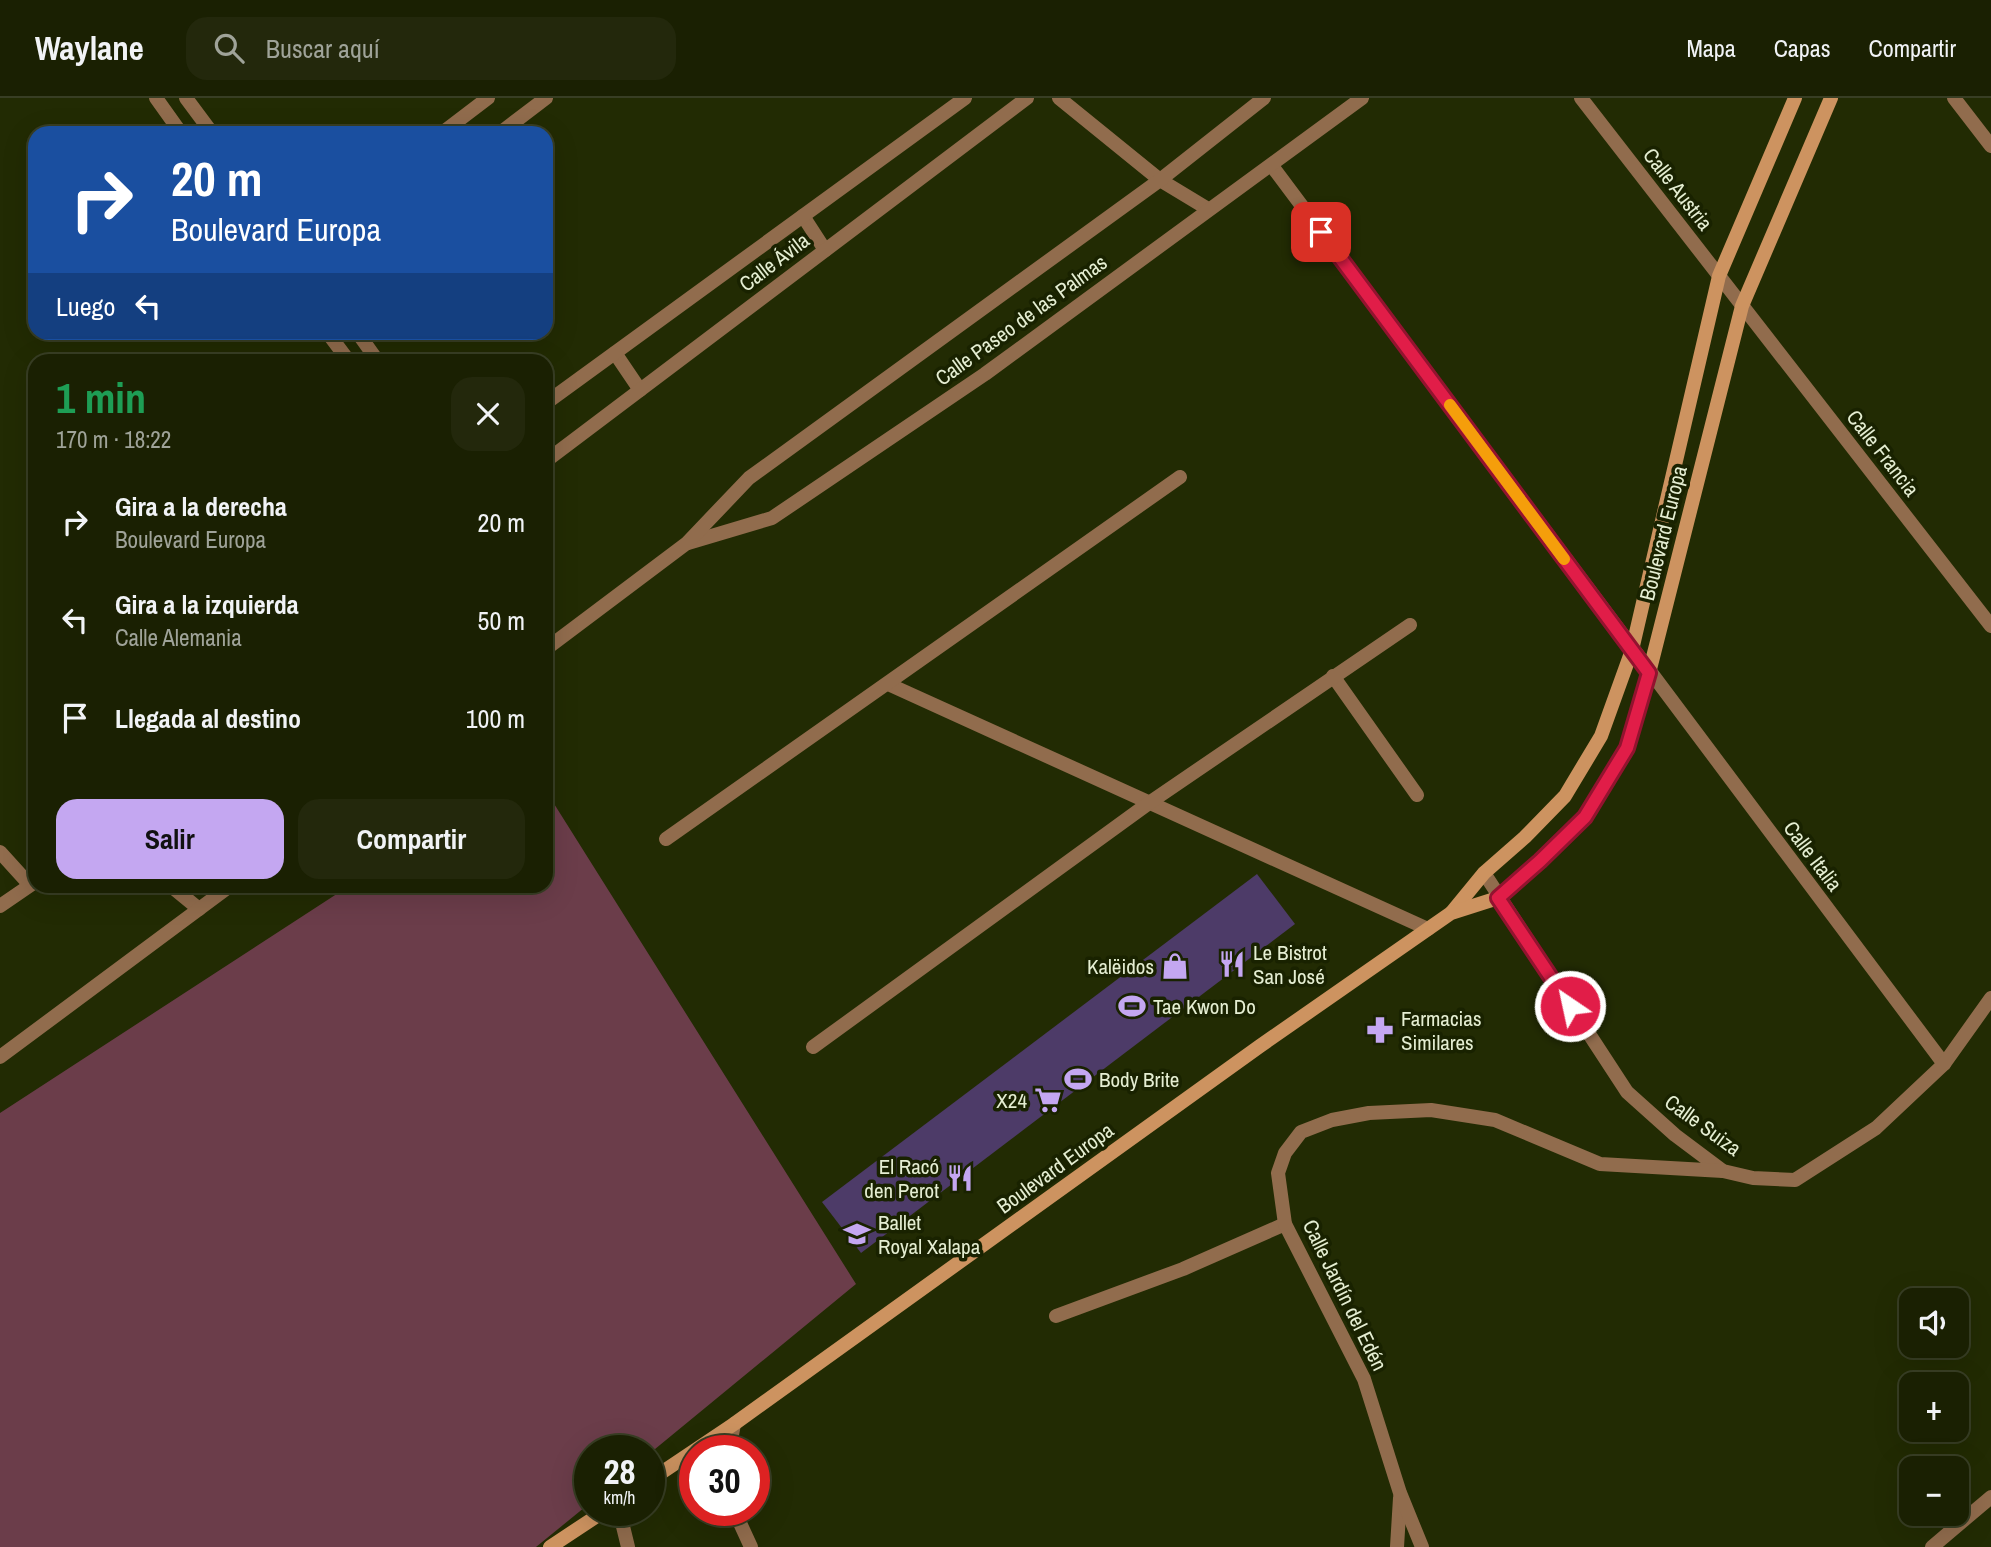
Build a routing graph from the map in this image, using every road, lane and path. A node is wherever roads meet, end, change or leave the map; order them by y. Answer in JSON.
{"nodes":[{"id":1,"x":156,"y":98,"type":"edge"},
{"id":2,"x":186,"y":98,"type":"edge"},
{"id":3,"x":488,"y":98,"type":"edge"},
{"id":4,"x":546,"y":98,"type":"edge"},
{"id":5,"x":965,"y":98,"type":"edge"},
{"id":6,"x":1027,"y":98,"type":"edge"},
{"id":7,"x":1059,"y":98,"type":"edge"},
{"id":8,"x":1264,"y":98,"type":"edge"},
{"id":9,"x":1362,"y":98,"type":"edge"},
{"id":10,"x":1581,"y":98,"type":"edge"},
{"id":11,"x":1795,"y":98,"type":"edge"},
{"id":12,"x":1830,"y":98,"type":"edge"},
{"id":13,"x":1954,"y":98,"type":"edge"},
{"id":14,"x":1078,"y":104,"type":"edge"},
{"id":15,"x":176,"y":126,"type":"edge"},
{"id":16,"x":207,"y":126,"type":"edge"},
{"id":17,"x":451,"y":126,"type":"edge"},
{"id":18,"x":509,"y":126,"type":"edge"},
{"id":19,"x":1991,"y":146,"type":"edge"},
{"id":20,"x":1272,"y":166,"type":"junction"},
{"id":21,"x":1160,"y":180,"type":"junction"},
{"id":22,"x":1208,"y":209,"type":"junction"},
{"id":23,"x":803,"y":216,"type":"junction"},
{"id":24,"x":825,"y":250,"type":"junction"},
{"id":25,"x":1719,"y":276,"type":"junction"},
{"id":26,"x":1742,"y":306,"type":"junction"},
{"id":27,"x":615,"y":354,"type":"junction"},
{"id":28,"x":640,"y":390,"type":"junction"},
{"id":29,"x":553,"y":398,"type":"edge"},
{"id":30,"x":553,"y":455,"type":"edge"},
{"id":31,"x":1180,"y":477,"type":"dead end"},
{"id":32,"x":687,"y":543,"type":"junction"},
{"id":33,"x":1410,"y":625,"type":"dead end"},
{"id":34,"x":1991,"y":625,"type":"edge"},
{"id":35,"x":553,"y":644,"type":"edge"},
{"id":36,"x":1632,"y":650,"type":"junction"},
{"id":37,"x":1649,"y":673,"type":"junction"},
{"id":38,"x":1333,"y":676,"type":"junction"},
{"id":39,"x":888,"y":684,"type":"junction"},
{"id":40,"x":1417,"y":795,"type":"dead end"},
{"id":41,"x":1149,"y":803,"type":"junction"},
{"id":42,"x":666,"y":839,"type":"dead end"},
{"id":43,"x":0,"y":852,"type":"edge"},
{"id":44,"x":1484,"y":873,"type":"junction"},
{"id":45,"x":28,"y":879,"type":"edge"},
{"id":46,"x":28,"y":886,"type":"edge"},
{"id":47,"x":180,"y":893,"type":"edge"},
{"id":48,"x":221,"y":893,"type":"edge"},
{"id":49,"x":1498,"y":898,"type":"junction"},
{"id":50,"x":0,"y":906,"type":"edge"},
{"id":51,"x":199,"y":909,"type":"junction"},
{"id":52,"x":1451,"y":913,"type":"junction"},
{"id":53,"x":1427,"y":929,"type":"junction"},
{"id":54,"x":1991,"y":998,"type":"edge"},
{"id":55,"x":813,"y":1046,"type":"dead end"},
{"id":56,"x":0,"y":1057,"type":"edge"},
{"id":57,"x":1944,"y":1064,"type":"junction"},
{"id":58,"x":1723,"y":1171,"type":"junction"},
{"id":59,"x":1285,"y":1224,"type":"junction"},
{"id":60,"x":1056,"y":1316,"type":"dead end"},
{"id":61,"x":734,"y":1424,"type":"junction"},
{"id":62,"x":732,"y":1435,"type":"edge"},
{"id":63,"x":665,"y":1470,"type":"edge"},
{"id":64,"x":1400,"y":1493,"type":"junction"},
{"id":65,"x":1991,"y":1497,"type":"edge"},
{"id":66,"x":582,"y":1526,"type":"edge"},
{"id":67,"x":623,"y":1526,"type":"edge"},
{"id":68,"x":741,"y":1526,"type":"edge"},
{"id":69,"x":1936,"y":1546,"type":"edge"},
{"id":70,"x":550,"y":1547,"type":"edge"},
{"id":71,"x":628,"y":1547,"type":"edge"},
{"id":72,"x":751,"y":1547,"type":"edge"},
{"id":73,"x":1397,"y":1547,"type":"edge"},
{"id":74,"x":1422,"y":1547,"type":"edge"}],
"edges":[{"from":1,"to":15,"type":"street"},
{"from":2,"to":16,"type":"street"},
{"from":3,"to":17,"type":"street"},
{"from":4,"to":18,"type":"street"},
{"from":5,"to":23,"type":"street","name":"Calle Ávila"},
{"from":6,"to":24,"type":"street","name":"Calle Ávila"},
{"from":7,"to":14,"type":"street"},
{"from":8,"to":21,"type":"street","name":"Calle Paseo de las Palmas"},
{"from":9,"to":20,"type":"street","name":"Calle Paseo de las Palmas"},
{"from":10,"to":25,"type":"street","name":"Calle Austria"},
{"from":11,"to":25,"type":"main road","name":"Boulevard Europa"},
{"from":12,"to":26,"type":"main road","name":"Boulevard Europa"},
{"from":13,"to":19,"type":"street"},
{"from":14,"to":21,"type":"street"},
{"from":20,"to":22,"type":"street","name":"Calle Paseo de las Palmas"},
{"from":20,"to":36,"type":"street","name":"Calle Italia"},
{"from":21,"to":22,"type":"street"},
{"from":21,"to":32,"type":"street","name":"Calle Paseo de las Palmas"},
{"from":22,"to":32,"type":"street","name":"Calle Paseo de las Palmas"},
{"from":23,"to":24,"type":"street"},
{"from":23,"to":27,"type":"street","name":"Calle Ávila"},
{"from":24,"to":28,"type":"street","name":"Calle Ávila"},
{"from":25,"to":26,"type":"street","name":"Calle Austria"},
{"from":25,"to":36,"type":"main road","name":"Boulevard Europa"},
{"from":26,"to":34,"type":"street","name":"Calle Francia"},
{"from":26,"to":37,"type":"main road","name":"Boulevard Europa"},
{"from":27,"to":28,"type":"street"},
{"from":27,"to":29,"type":"street","name":"Calle Ávila"},
{"from":28,"to":30,"type":"street","name":"Calle Ávila"},
{"from":31,"to":39,"type":"street"},
{"from":32,"to":35,"type":"street","name":"Calle Paseo de las Palmas"},
{"from":33,"to":38,"type":"street"},
{"from":36,"to":37,"type":"street","name":"Calle Italia"},
{"from":36,"to":44,"type":"main road","name":"Boulevard Europa"},
{"from":37,"to":49,"type":"main road","name":"Boulevard Europa"},
{"from":37,"to":57,"type":"street","name":"Calle Italia"},
{"from":38,"to":40,"type":"street"},
{"from":38,"to":41,"type":"street"},
{"from":39,"to":41,"type":"street"},
{"from":39,"to":42,"type":"street"},
{"from":41,"to":53,"type":"street"},
{"from":41,"to":55,"type":"street"},
{"from":43,"to":45,"type":"street"},
{"from":44,"to":49,"type":"street","name":"Calle Suiza"},
{"from":44,"to":52,"type":"main road","name":"Boulevard Europa"},
{"from":46,"to":50,"type":"street"},
{"from":47,"to":51,"type":"street"},
{"from":48,"to":51,"type":"street"},
{"from":49,"to":52,"type":"main road","name":"Boulevard Europa"},
{"from":49,"to":58,"type":"street","name":"Calle Suiza"},
{"from":51,"to":56,"type":"street"},
{"from":52,"to":53,"type":"main road","name":"Boulevard Europa"},
{"from":53,"to":61,"type":"main road","name":"Boulevard Europa"},
{"from":54,"to":57,"type":"street","name":"Calle Suiza"},
{"from":57,"to":58,"type":"street","name":"Calle Suiza"},
{"from":58,"to":59,"type":"street","name":"Calle Jardín del Edén"},
{"from":59,"to":60,"type":"street"},
{"from":59,"to":64,"type":"street","name":"Calle Jardín del Edén"},
{"from":61,"to":62,"type":"street"},
{"from":61,"to":63,"type":"main road","name":"Boulevard Europa"},
{"from":64,"to":73,"type":"street","name":"Calle Jardín del Edén"},
{"from":64,"to":74,"type":"street","name":"Calle Jardín del Edén"},
{"from":65,"to":69,"type":"street"},
{"from":66,"to":70,"type":"main road"},
{"from":67,"to":71,"type":"street"},
{"from":68,"to":72,"type":"street"}]}
